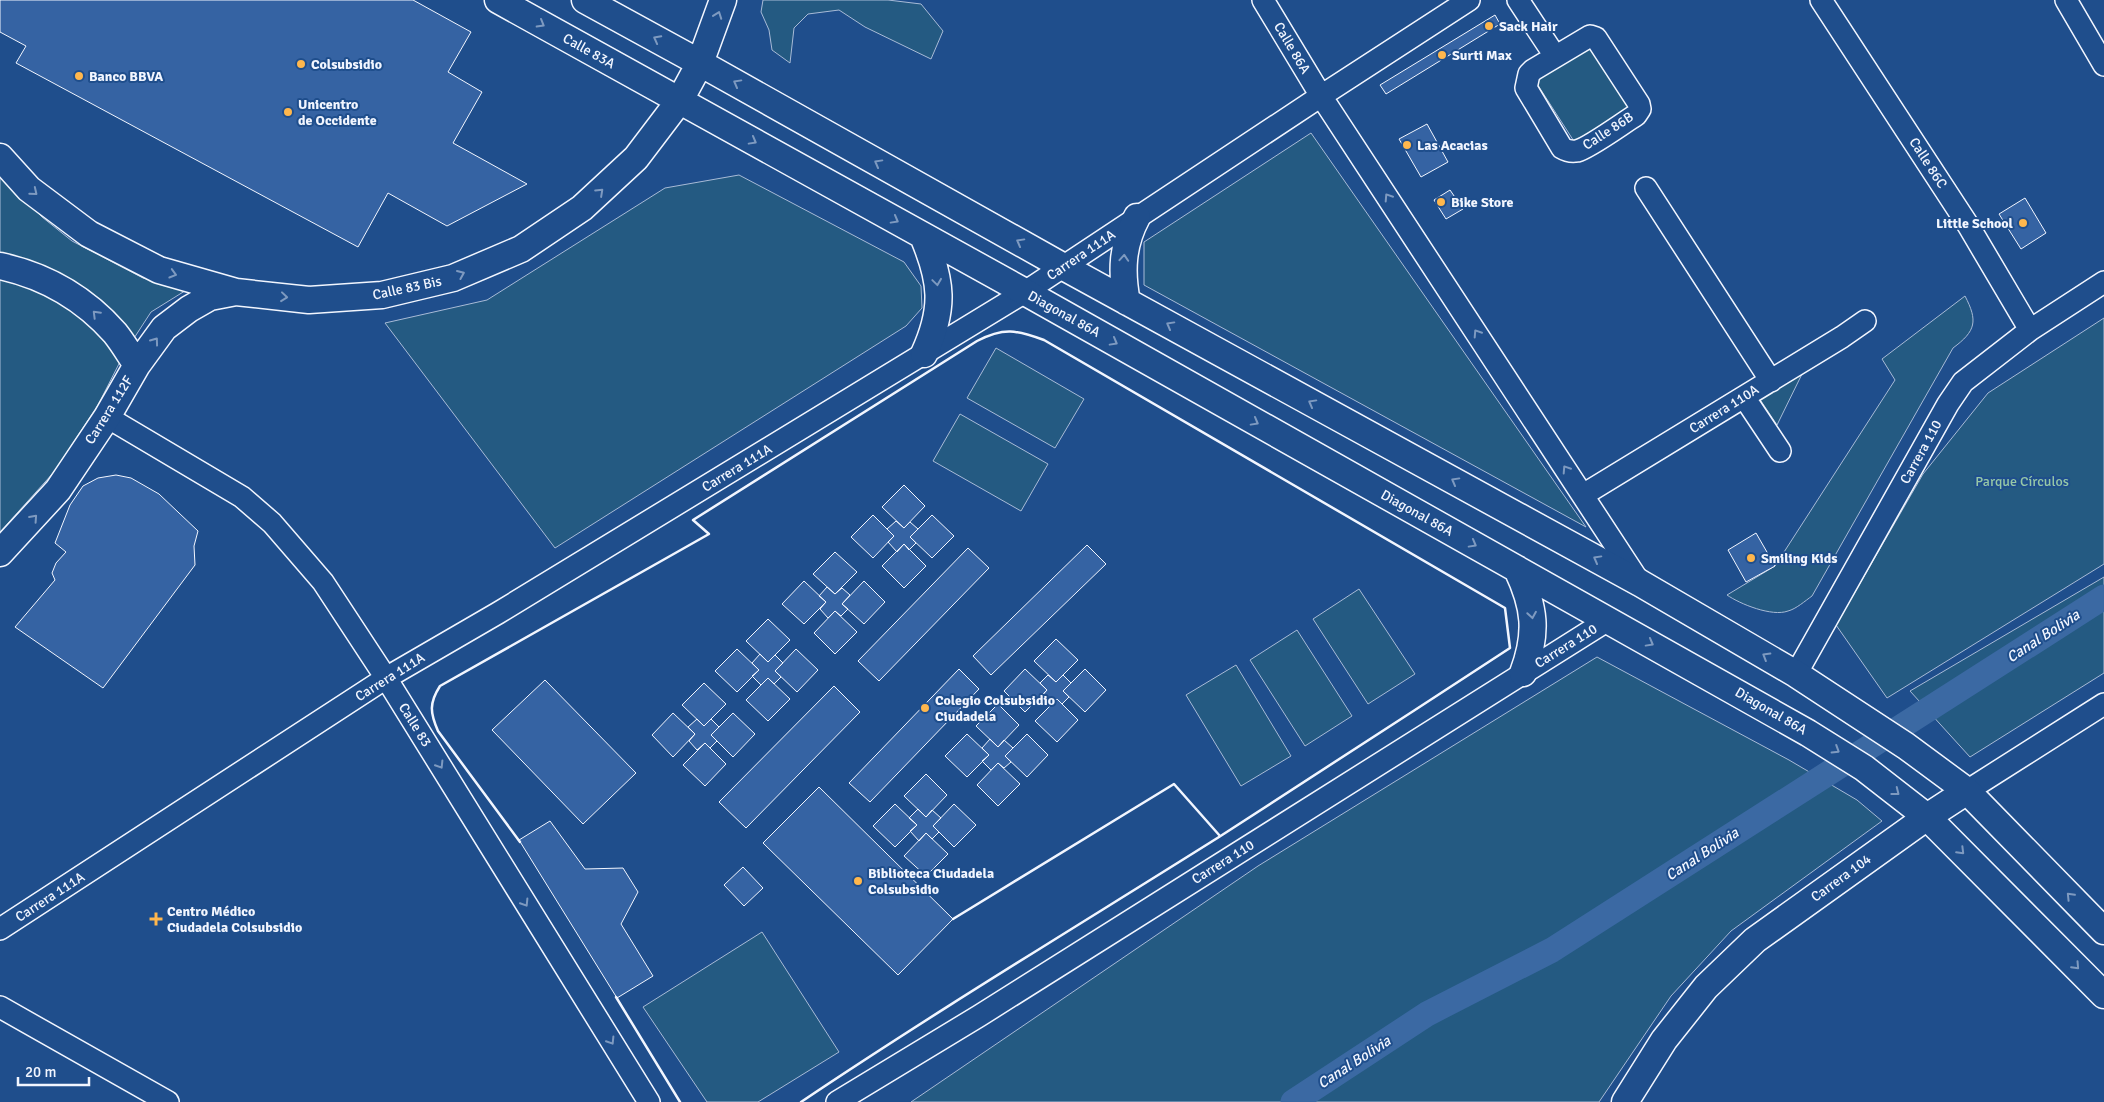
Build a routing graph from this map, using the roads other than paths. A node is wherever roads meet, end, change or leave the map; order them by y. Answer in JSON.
{"nodes":[{"id":1,"x":498,"y":0,"type":"edge"},
{"id":2,"x":723,"y":0,"type":"edge"},
{"id":3,"x":1263,"y":0,"type":"edge"},
{"id":4,"x":1470,"y":0,"type":"edge"},
{"id":5,"x":1518,"y":0,"type":"edge"},
{"id":6,"x":1821,"y":0,"type":"edge"},
{"id":7,"x":2066,"y":0,"type":"edge"},
{"id":8,"x":588,"y":2,"type":"edge"},
{"id":9,"x":568,"y":40,"type":"junction"},
{"id":10,"x":1555,"y":56,"type":"junction"},
{"id":11,"x":700,"y":62,"type":"junction"},
{"id":12,"x":2104,"y":65,"type":"edge"},
{"id":13,"x":1321,"y":96,"type":"junction"},
{"id":14,"x":680,"y":100,"type":"junction"},
{"id":15,"x":0,"y":157,"type":"edge"},
{"id":16,"x":1646,"y":188,"type":"dead end"},
{"id":17,"x":1137,"y":217,"type":"junction"},
{"id":18,"x":923,"y":236,"type":"junction"},
{"id":19,"x":0,"y":266,"type":"edge"},
{"id":20,"x":1062,"y":266,"type":"junction"},
{"id":21,"x":2104,"y":282,"type":"edge"},
{"id":22,"x":236,"y":292,"type":"junction"},
{"id":23,"x":1025,"y":292,"type":"junction"},
{"id":24,"x":1127,"y":302,"type":"junction"},
{"id":25,"x":1864,"y":321,"type":"dead end"},
{"id":26,"x":2030,"y":330,"type":"junction"},
{"id":27,"x":924,"y":354,"type":"junction"},
{"id":28,"x":137,"y":365,"type":"junction"},
{"id":29,"x":1771,"y":381,"type":"junction"},
{"id":30,"x":1744,"y":397,"type":"junction"},
{"id":31,"x":107,"y":418,"type":"junction"},
{"id":32,"x":1780,"y":451,"type":"dead end"},
{"id":33,"x":1583,"y":495,"type":"junction"},
{"id":34,"x":0,"y":553,"type":"edge"},
{"id":35,"x":1517,"y":569,"type":"junction"},
{"id":36,"x":1640,"y":583,"type":"junction"},
{"id":37,"x":1608,"y":620,"type":"junction"},
{"id":38,"x":1523,"y":673,"type":"junction"},
{"id":39,"x":1796,"y":674,"type":"junction"},
{"id":40,"x":386,"y":678,"type":"junction"},
{"id":41,"x":2104,"y":704,"type":"edge"},
{"id":42,"x":1967,"y":791,"type":"junction"},
{"id":43,"x":1927,"y":816,"type":"junction"},
{"id":44,"x":0,"y":929,"type":"edge"},
{"id":45,"x":2104,"y":931,"type":"edge"},
{"id":46,"x":2104,"y":995,"type":"edge"},
{"id":47,"x":0,"y":1007,"type":"edge"},
{"id":48,"x":168,"y":1102,"type":"edge"},
{"id":49,"x":649,"y":1102,"type":"edge"},
{"id":50,"x":837,"y":1102,"type":"edge"},
{"id":51,"x":1625,"y":1102,"type":"edge"}],
"edges":[{"from":1,"to":9,"type":"street","name":"Calle 83A","one_way":true},
{"from":11,"to":2,"type":"street","name":"Calle 83 Bis","one_way":true},
{"from":3,"to":13,"type":"street","name":"Calle 86A"},
{"from":4,"to":13,"type":"street","name":"Carrera 111A"},
{"from":5,"to":10,"type":"street"},
{"from":6,"to":26,"type":"street","name":"Calle 86C"},
{"from":7,"to":12,"type":"street"},
{"from":8,"to":9,"type":"street"},
{"from":11,"to":8,"type":"street","one_way":true},
{"from":9,"to":14,"type":"street","name":"Calle 83A"},
{"from":10,"to":10,"type":"street","name":"Calle 86B"},
{"from":11,"to":14,"type":"street","name":"Calle 83 Bis"},
{"from":20,"to":11,"type":"street","one_way":true},
{"from":13,"to":17,"type":"street","name":"Carrera 111A"},
{"from":33,"to":13,"type":"street","one_way":true},
{"from":14,"to":18,"type":"street","name":"Diagonal 86A","one_way":true},
{"from":22,"to":14,"type":"street","name":"Calle 83 Bis","one_way":true},
{"from":15,"to":22,"type":"street","name":"Calle 83 Bis","one_way":true},
{"from":16,"to":29,"type":"street"},
{"from":17,"to":20,"type":"street","name":"Carrera 111A"},
{"from":24,"to":17,"type":"street","one_way":true},
{"from":18,"to":23,"type":"street","name":"Diagonal 86A"},
{"from":18,"to":27,"type":"street","one_way":true},
{"from":28,"to":19,"type":"street","one_way":true},
{"from":20,"to":23,"type":"street","name":"Carrera 111A"},
{"from":20,"to":24,"type":"street"},
{"from":21,"to":26,"type":"street","name":"Carrera 110"},
{"from":28,"to":22,"type":"street","name":"Carrera 112F","one_way":true},
{"from":23,"to":27,"type":"street","name":"Carrera 111A"},
{"from":23,"to":35,"type":"street","name":"Diagonal 86A","one_way":true},
{"from":36,"to":24,"type":"street","one_way":true},
{"from":25,"to":29,"type":"street","name":"Carrera 110A"},
{"from":26,"to":39,"type":"street","name":"Carrera 110"},
{"from":27,"to":40,"type":"street","name":"Carrera 111A"},
{"from":28,"to":31,"type":"street","name":"Carrera 112F"},
{"from":29,"to":30,"type":"street","name":"Carrera 110A"},
{"from":30,"to":32,"type":"street"},
{"from":30,"to":33,"type":"street","name":"Carrera 110A"},
{"from":34,"to":31,"type":"street","name":"Carrera 112F","one_way":true},
{"from":31,"to":40,"type":"street","name":"Calle 83"},
{"from":33,"to":36,"type":"street"},
{"from":35,"to":37,"type":"street","name":"Diagonal 86A"},
{"from":35,"to":38,"type":"street","one_way":true},
{"from":39,"to":36,"type":"street","one_way":true},
{"from":37,"to":38,"type":"street","name":"Carrera 110"},
{"from":37,"to":43,"type":"street","name":"Diagonal 86A","one_way":true},
{"from":38,"to":50,"type":"street","name":"Carrera 110"},
{"from":39,"to":42,"type":"street"},
{"from":40,"to":44,"type":"street","name":"Carrera 111A"},
{"from":40,"to":49,"type":"street","name":"Calle 83","one_way":true},
{"from":41,"to":42,"type":"street","name":"Carrera 104"},
{"from":42,"to":43,"type":"street","name":"Carrera 104"},
{"from":45,"to":42,"type":"street","one_way":true},
{"from":43,"to":46,"type":"street","name":"Diagonal 86A","one_way":true},
{"from":43,"to":51,"type":"street","name":"Carrera 104"},
{"from":47,"to":48,"type":"street"}]}
